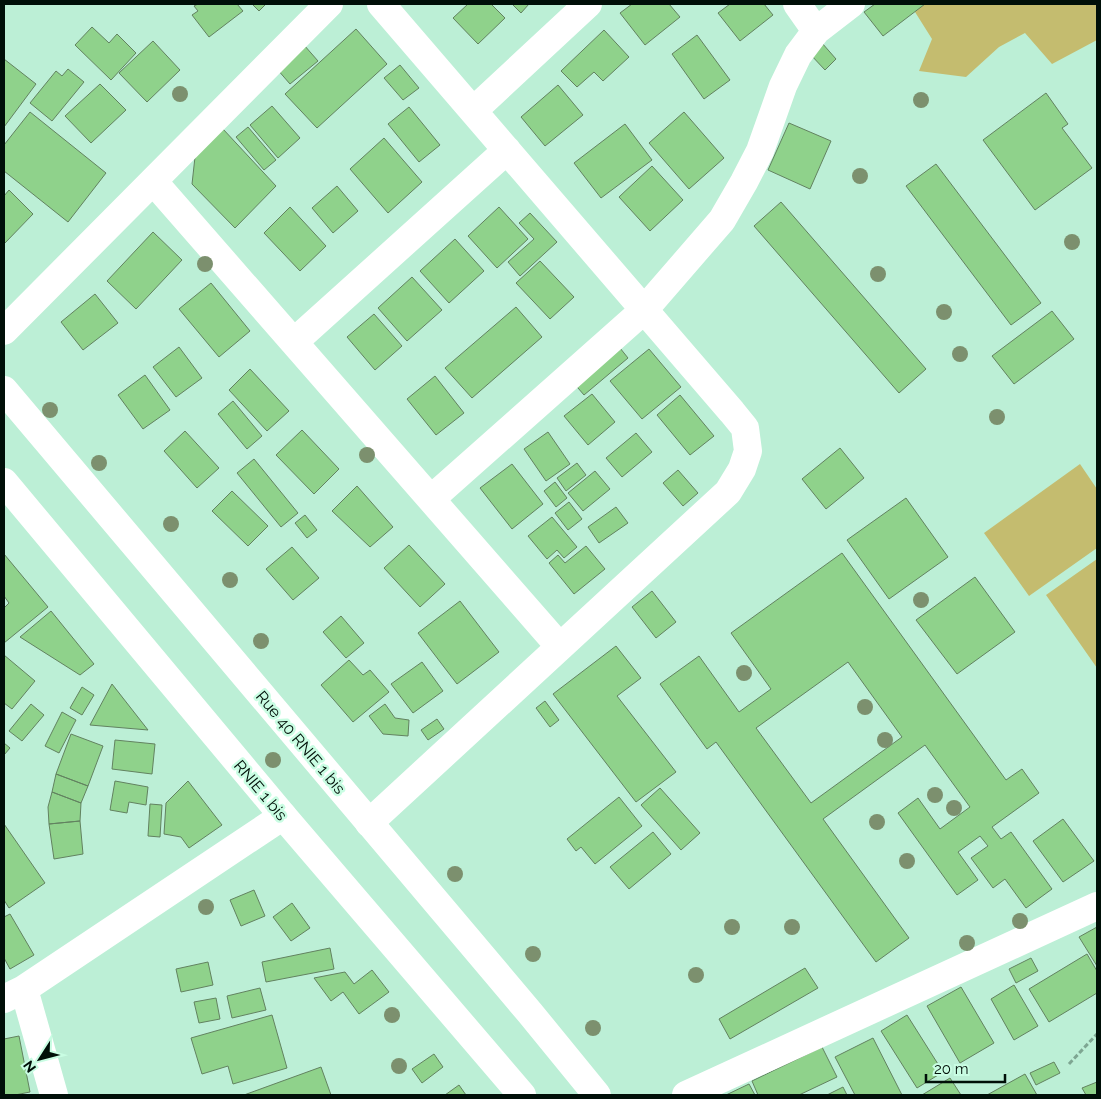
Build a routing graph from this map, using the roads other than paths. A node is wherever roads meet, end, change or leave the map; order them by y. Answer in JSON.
{"nodes":[{"id":1,"x":329,"y":4,"type":"edge"},
{"id":2,"x":381,"y":4,"type":"edge"},
{"id":3,"x":588,"y":4,"type":"edge"},
{"id":4,"x":797,"y":4,"type":"edge"},
{"id":5,"x":851,"y":4,"type":"edge"},
{"id":6,"x":816,"y":30,"type":"junction"},
{"id":7,"x":473,"y":111,"type":"junction"},
{"id":8,"x":507,"y":150,"type":"junction"},
{"id":9,"x":153,"y":181,"type":"junction"},
{"id":10,"x":644,"y":310,"type":"junction"},
{"id":11,"x":4,"y":331,"type":"edge"},
{"id":12,"x":294,"y":342,"type":"junction"},
{"id":13,"x":4,"y":390,"type":"edge"},
{"id":14,"x":4,"y":482,"type":"edge"},
{"id":15,"x":431,"y":499,"type":"junction"},
{"id":16,"x":560,"y":647,"type":"junction"},
{"id":17,"x":283,"y":816,"type":"junction"},
{"id":18,"x":369,"y":823,"type":"junction"},
{"id":19,"x":1097,"y":906,"type":"edge"},
{"id":20,"x":14,"y":994,"type":"edge"},
{"id":21,"x":54,"y":1095,"type":"edge"},
{"id":22,"x":522,"y":1095,"type":"edge"},
{"id":23,"x":597,"y":1095,"type":"edge"},
{"id":24,"x":686,"y":1095,"type":"edge"}],
"edges":[{"from":1,"to":9,"type":"street"},
{"from":2,"to":7,"type":"street"},
{"from":3,"to":7,"type":"street"},
{"from":4,"to":6,"type":"street"},
{"from":5,"to":6,"type":"street"},
{"from":6,"to":10,"type":"street"},
{"from":7,"to":8,"type":"street"},
{"from":8,"to":10,"type":"street"},
{"from":8,"to":12,"type":"street"},
{"from":9,"to":11,"type":"street"},
{"from":9,"to":12,"type":"street"},
{"from":10,"to":15,"type":"street"},
{"from":10,"to":16,"type":"street"},
{"from":12,"to":15,"type":"street"},
{"from":13,"to":18,"type":"street","name":"Rue 40 RNIE 1 bis"},
{"from":14,"to":17,"type":"street","name":"RNIE 1 bis"},
{"from":15,"to":16,"type":"street"},
{"from":16,"to":18,"type":"street"},
{"from":17,"to":20,"type":"street"},
{"from":17,"to":22,"type":"street","name":"RNIE 1 bis"},
{"from":18,"to":23,"type":"street","name":"Rue 40 RNIE 1 bis"},
{"from":19,"to":24,"type":"street"},
{"from":20,"to":21,"type":"street"}]}
